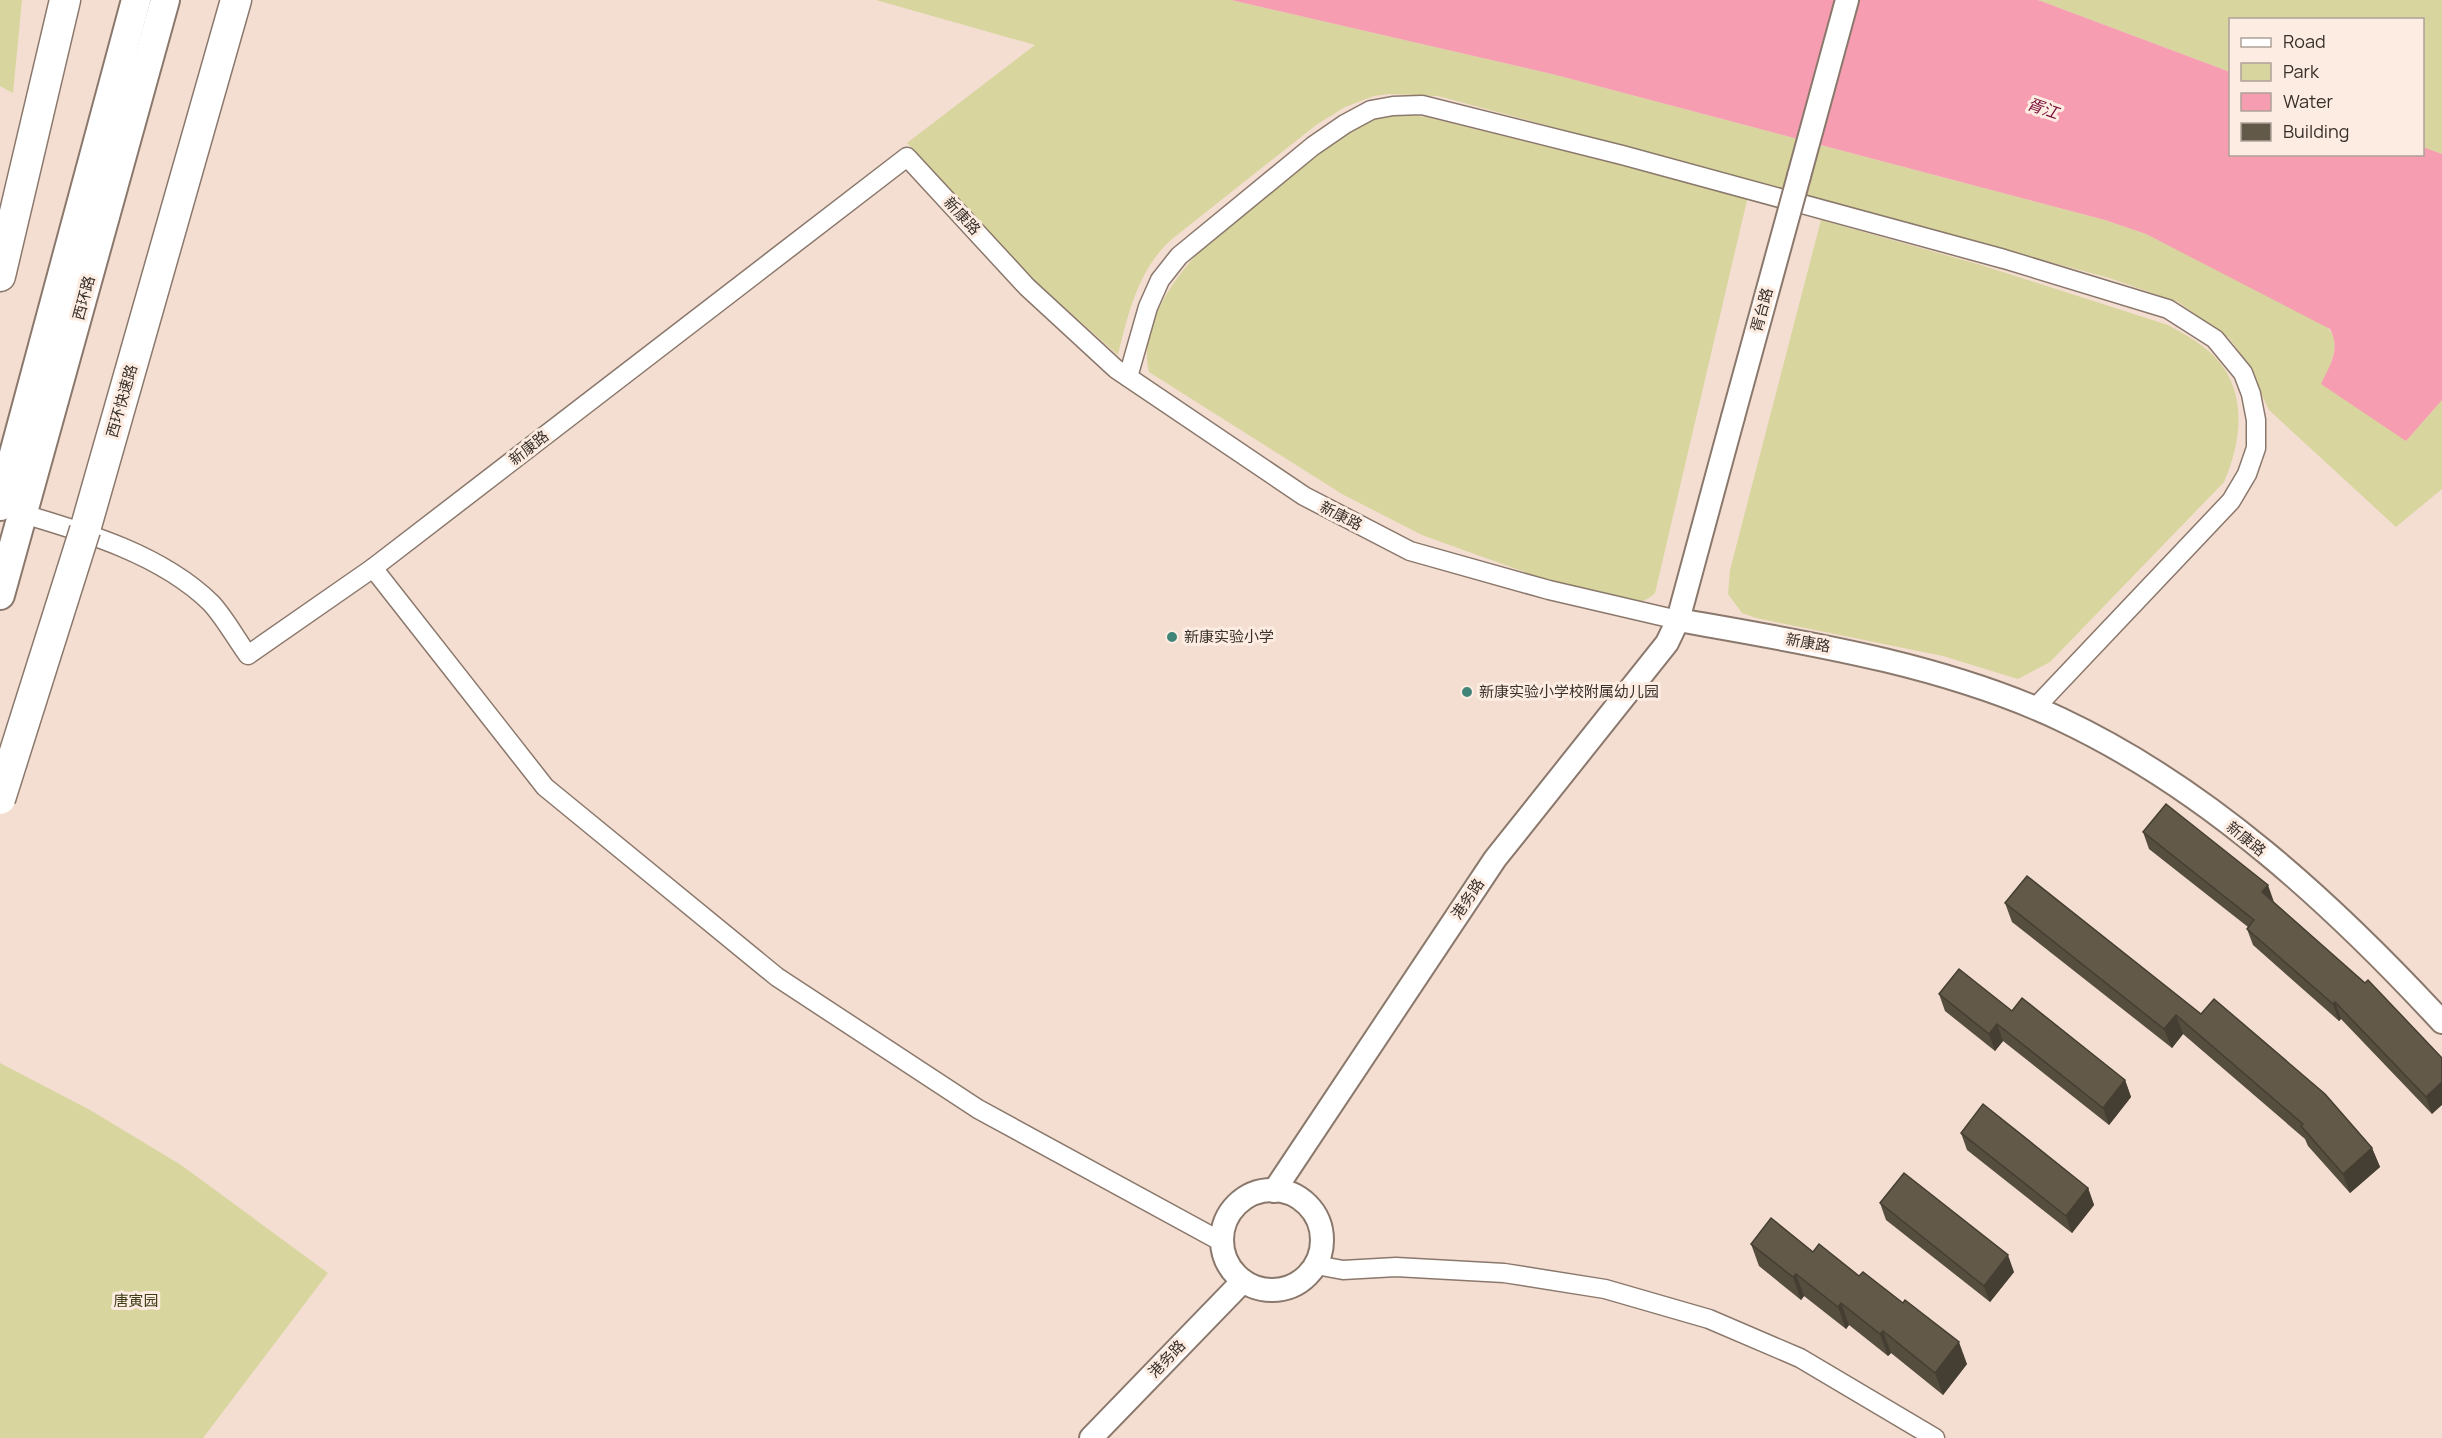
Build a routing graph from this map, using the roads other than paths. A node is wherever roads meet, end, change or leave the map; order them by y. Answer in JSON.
{"nodes":[{"id":1,"x":44,"y":0,"type":"edge"},
{"id":2,"x":66,"y":0,"type":"edge"},
{"id":3,"x":136,"y":0,"type":"edge"},
{"id":4,"x":165,"y":0,"type":"edge"},
{"id":5,"x":236,"y":0,"type":"edge"},
{"id":6,"x":1846,"y":0,"type":"edge"},
{"id":7,"x":42,"y":106,"type":"junction"},
{"id":8,"x":0,"y":276,"type":"edge"},
{"id":9,"x":1128,"y":377,"type":"junction"},
{"id":10,"x":7,"y":509,"type":"edge"},
{"id":11,"x":374,"y":568,"type":"junction"},
{"id":12,"x":0,"y":595,"type":"edge"},
{"id":13,"x":1678,"y":620,"type":"junction"},
{"id":14,"x":2034,"y":709,"type":"junction"},
{"id":15,"x":0,"y":798,"type":"edge"},
{"id":16,"x":2442,"y":1022,"type":"edge"},
{"id":17,"x":1274,"y":1191,"type":"junction"},
{"id":18,"x":1222,"y":1242,"type":"junction"},
{"id":19,"x":1316,"y":1265,"type":"junction"},
{"id":20,"x":1242,"y":1281,"type":"junction"},
{"id":21,"x":1091,"y":1438,"type":"edge"},
{"id":22,"x":1935,"y":1438,"type":"edge"}],
"edges":[{"from":1,"to":7,"type":"highway"},
{"from":2,"to":7,"type":"highway"},
{"from":3,"to":10,"type":"main road","name":"西环路"},
{"from":4,"to":10,"type":"main road","name":"西环路"},
{"from":5,"to":15,"type":"highway","name":"西环快速路","bridge":true},
{"from":6,"to":13,"type":"street","name":"胥台路","bridge":true},
{"from":7,"to":8,"type":"highway"},
{"from":9,"to":11,"type":"street","name":"新康路"},
{"from":9,"to":13,"type":"street","name":"新康路"},
{"from":9,"to":14,"type":"street"},
{"from":10,"to":11,"type":"street"},
{"from":10,"to":12,"type":"main road","name":"西环路"},
{"from":11,"to":18,"type":"street"},
{"from":13,"to":14,"type":"street","name":"新康路"},
{"from":13,"to":17,"type":"street","name":"港务路"},
{"from":14,"to":16,"type":"street","name":"新康路"},
{"from":17,"to":18,"type":"street"},
{"from":17,"to":19,"type":"street"},
{"from":18,"to":20,"type":"street"},
{"from":19,"to":20,"type":"street"},
{"from":19,"to":22,"type":"street"},
{"from":20,"to":21,"type":"street","name":"港务路"}]}
